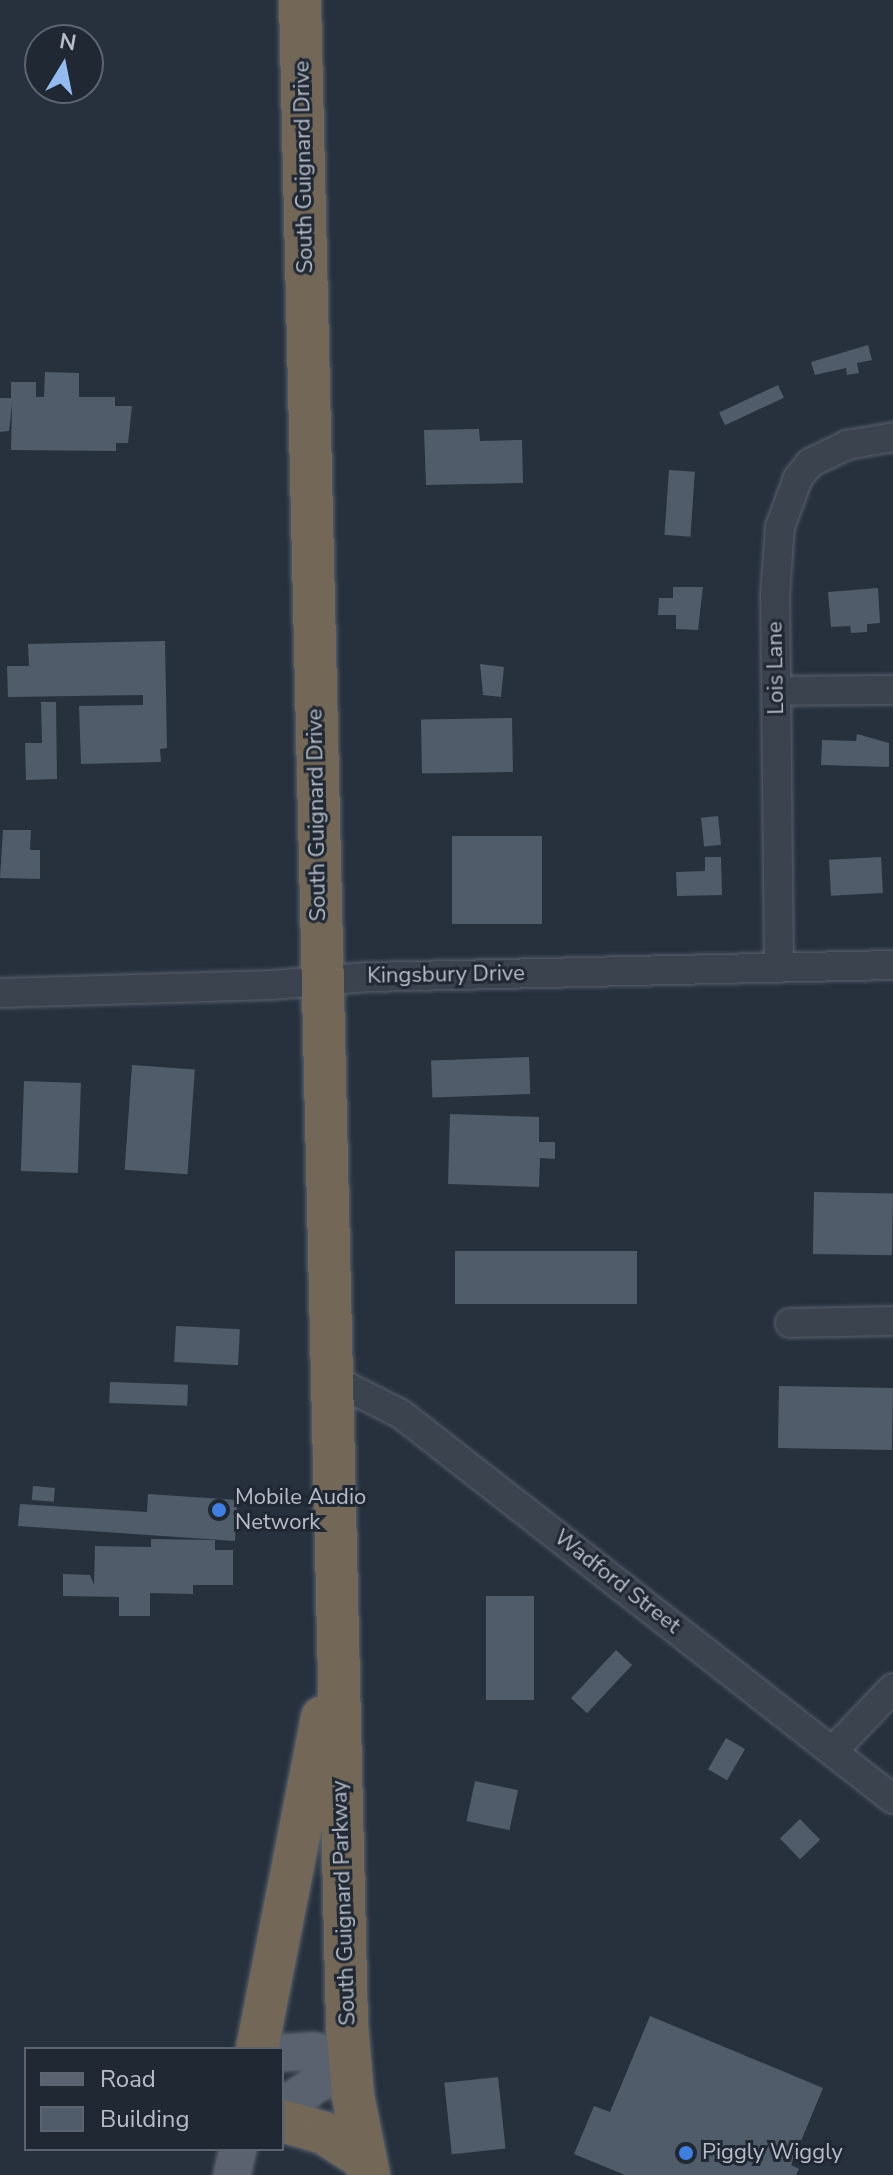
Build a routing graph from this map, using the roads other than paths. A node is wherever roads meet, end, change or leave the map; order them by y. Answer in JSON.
{"nodes":[{"id":1,"x":300,"y":0,"type":"edge"},
{"id":2,"x":893,"y":437,"type":"edge"},
{"id":3,"x":893,"y":690,"type":"edge"},
{"id":4,"x":777,"y":691,"type":"junction"},
{"id":5,"x":893,"y":965,"type":"edge"},
{"id":6,"x":779,"y":968,"type":"junction"},
{"id":7,"x":321,"y":980,"type":"junction"},
{"id":8,"x":0,"y":993,"type":"edge"},
{"id":9,"x":893,"y":1321,"type":"edge"},
{"id":10,"x":790,"y":1323,"type":"dead end"},
{"id":11,"x":332,"y":1379,"type":"junction"},
{"id":12,"x":337,"y":1629,"type":"junction"},
{"id":13,"x":893,"y":1688,"type":"edge"},
{"id":14,"x":833,"y":1751,"type":"junction"},
{"id":15,"x":893,"y":1799,"type":"edge"},
{"id":16,"x":257,"y":2047,"type":"edge"},
{"id":17,"x":284,"y":2053,"type":"edge"},
{"id":18,"x":349,"y":2064,"type":"junction"},
{"id":19,"x":284,"y":2105,"type":"edge"},
{"id":20,"x":284,"y":2122,"type":"edge"},
{"id":21,"x":367,"y":2167,"type":"edge"}],
"edges":[{"from":1,"to":7,"type":"highway","name":"South Guignard Drive"},
{"from":2,"to":4,"type":"street","name":"Lois Lane"},
{"from":3,"to":4,"type":"street"},
{"from":4,"to":6,"type":"street","name":"Lois Lane"},
{"from":5,"to":6,"type":"street","name":"Kingsbury Drive"},
{"from":6,"to":7,"type":"street","name":"Kingsbury Drive"},
{"from":7,"to":8,"type":"street","name":"Kingsbury Drive"},
{"from":7,"to":11,"type":"highway","name":"South Guignard Drive"},
{"from":9,"to":10,"type":"street"},
{"from":11,"to":12,"type":"highway","name":"South Guignard Drive"},
{"from":11,"to":14,"type":"street","name":"Wadford Street"},
{"from":12,"to":16,"type":"highway"},
{"from":12,"to":18,"type":"highway","name":"South Guignard Parkway"},
{"from":13,"to":14,"type":"street"},
{"from":14,"to":15,"type":"street","name":"Wadford Street"},
{"from":17,"to":18,"type":"main road"},
{"from":18,"to":19,"type":"main road"},
{"from":18,"to":21,"type":"highway","name":"South Guignard Parkway"},
{"from":20,"to":21,"type":"highway"}]}
